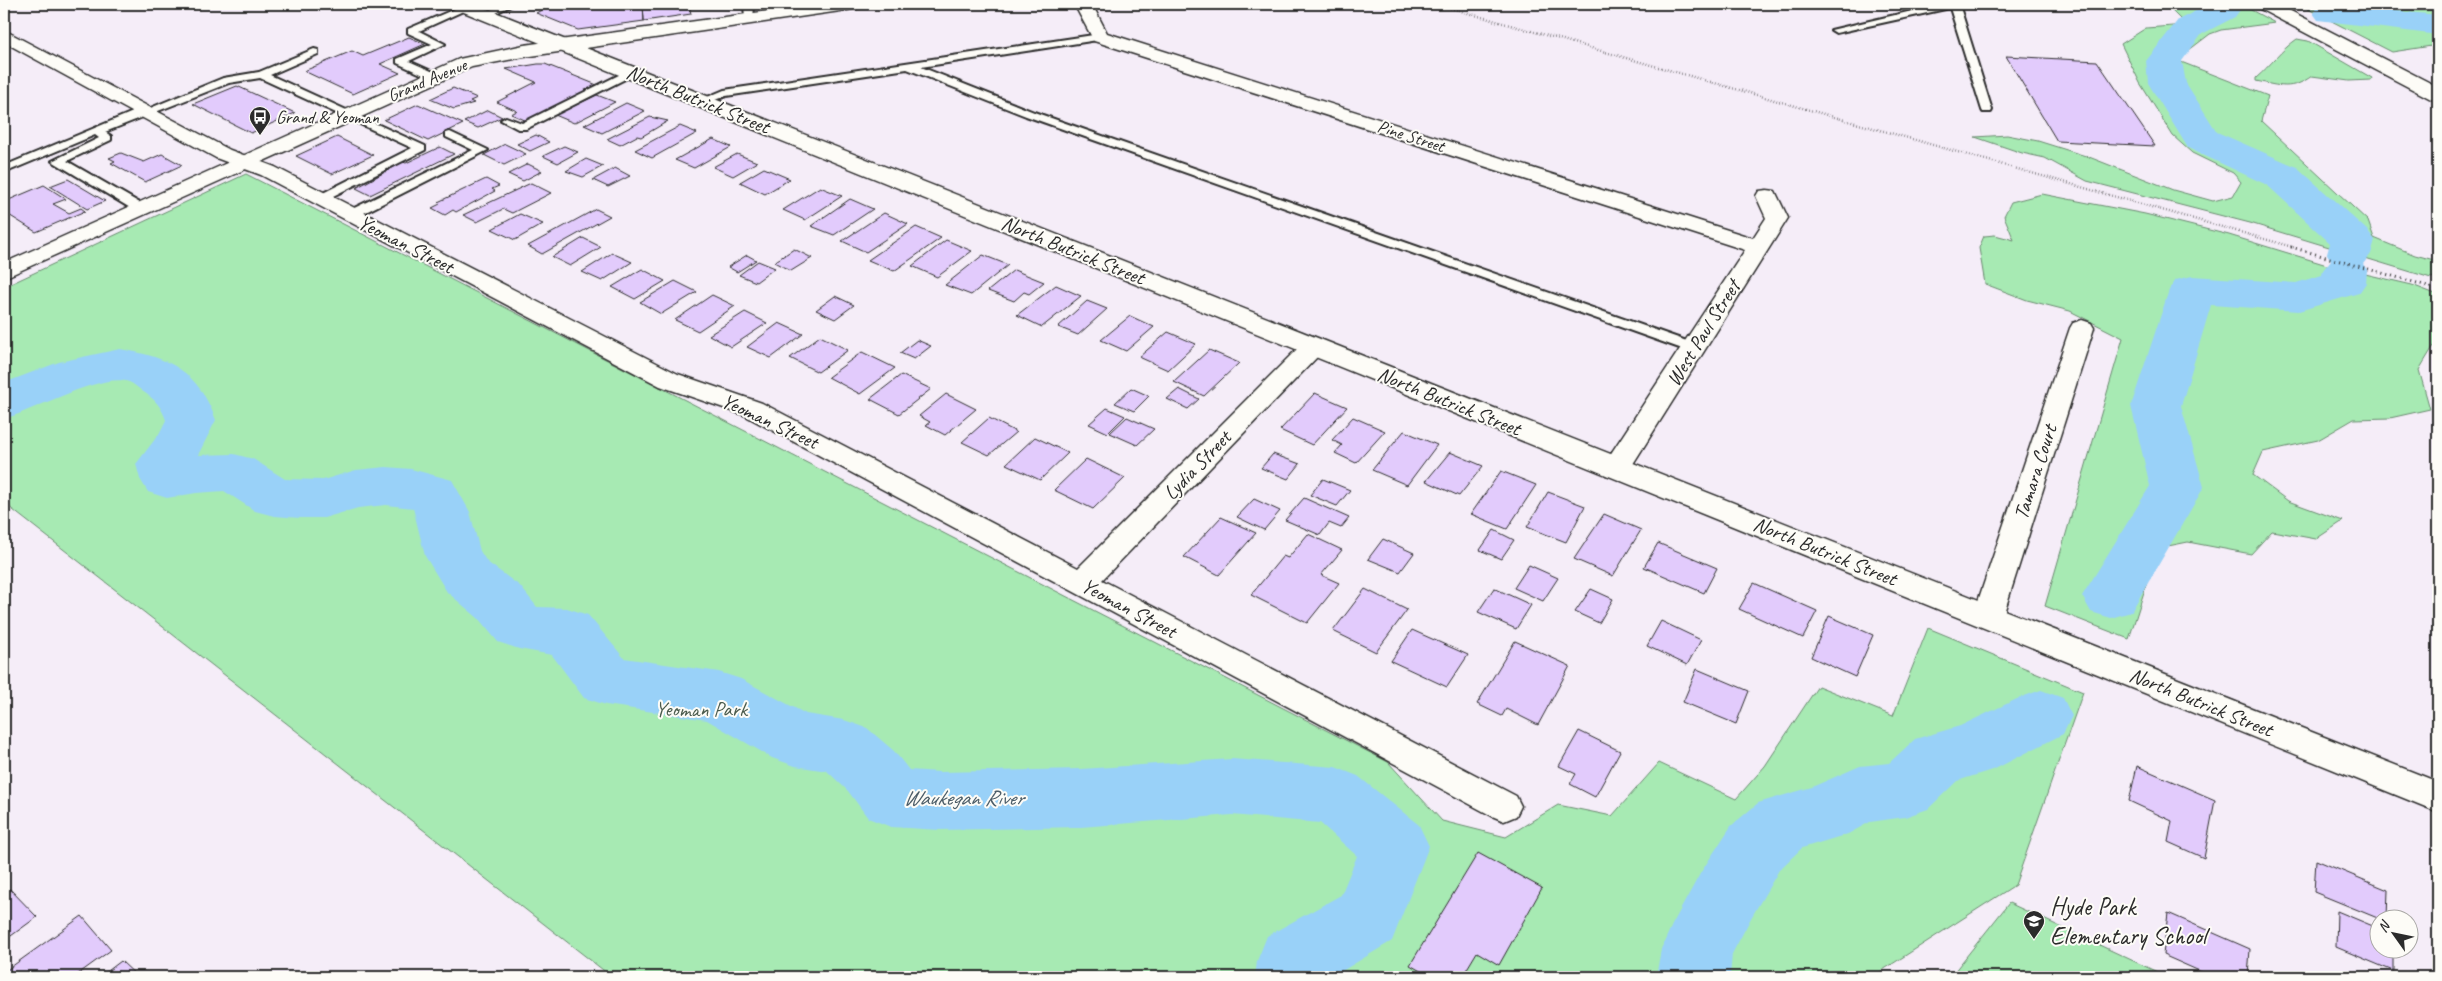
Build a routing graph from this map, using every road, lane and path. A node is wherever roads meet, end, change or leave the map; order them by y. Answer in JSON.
{"nodes":[{"id":1,"x":510,"y":4,"type":"edge"},
{"id":2,"x":854,"y":4,"type":"edge"},
{"id":3,"x":1083,"y":4,"type":"edge"},
{"id":4,"x":1436,"y":4,"type":"edge"},
{"id":5,"x":1954,"y":4,"type":"edge"},
{"id":6,"x":2264,"y":4,"type":"edge"},
{"id":7,"x":464,"y":5,"type":"edge"},
{"id":8,"x":811,"y":7,"type":"edge"},
{"id":9,"x":750,"y":12,"type":"edge"},
{"id":10,"x":486,"y":14,"type":"junction"},
{"id":11,"x":1836,"y":30,"type":"dead end"},
{"id":12,"x":4,"y":35,"type":"edge"},
{"id":13,"x":1100,"y":37,"type":"junction"},
{"id":14,"x":563,"y":45,"type":"junction"},
{"id":15,"x":314,"y":52,"type":"dead end"},
{"id":16,"x":907,"y":65,"type":"junction"},
{"id":17,"x":631,"y":72,"type":"junction"},
{"id":18,"x":261,"y":75,"type":"junction"},
{"id":19,"x":434,"y":76,"type":"junction"},
{"id":20,"x":2438,"y":94,"type":"edge"},
{"id":21,"x":703,"y":101,"type":"junction"},
{"id":22,"x":1987,"y":110,"type":"dead end"},
{"id":23,"x":145,"y":112,"type":"junction"},
{"id":24,"x":348,"y":114,"type":"junction"},
{"id":25,"x":506,"y":120,"type":"dead end"},
{"id":26,"x":96,"y":131,"type":"junction"},
{"id":27,"x":450,"y":135,"type":"dead end"},
{"id":28,"x":244,"y":162,"type":"junction"},
{"id":29,"x":4,"y":170,"type":"edge"},
{"id":30,"x":1767,"y":196,"type":"dead end"},
{"id":31,"x":319,"y":199,"type":"junction"},
{"id":32,"x":141,"y":209,"type":"junction"},
{"id":33,"x":350,"y":215,"type":"junction"},
{"id":34,"x":1757,"y":247,"type":"junction"},
{"id":35,"x":4,"y":271,"type":"edge"},
{"id":36,"x":2438,"y":289,"type":"edge"},
{"id":37,"x":2082,"y":328,"type":"dead end"},
{"id":38,"x":1313,"y":347,"type":"junction"},
{"id":39,"x":1693,"y":348,"type":"junction"},
{"id":40,"x":1616,"y":468,"type":"junction"},
{"id":41,"x":1081,"y":583,"type":"junction"},
{"id":42,"x":1988,"y":616,"type":"junction"},
{"id":43,"x":2438,"y":797,"type":"edge"},
{"id":44,"x":1504,"y":806,"type":"dead end"}],
"edges":[{"from":1,"to":10,"type":"lane"},
{"from":2,"to":8,"type":"street","name":"Grand Avenue"},
{"from":3,"to":13,"type":"street"},
{"from":4,"to":36,"type":"path"},
{"from":5,"to":11,"type":"lane"},
{"from":5,"to":22,"type":"lane"},
{"from":6,"to":20,"type":"street"},
{"from":7,"to":10,"type":"street","name":"North Butrick Street"},
{"from":7,"to":19,"type":"lane"},
{"from":8,"to":9,"type":"street","name":"Grand Avenue"},
{"from":9,"to":14,"type":"street","name":"Grand Avenue"},
{"from":10,"to":14,"type":"street","name":"North Butrick Street"},
{"from":12,"to":23,"type":"street","name":"Yeoman Street"},
{"from":13,"to":16,"type":"lane"},
{"from":13,"to":34,"type":"street","name":"Pine Street"},
{"from":14,"to":17,"type":"street","name":"North Butrick Street"},
{"from":14,"to":19,"type":"street","name":"Grand Avenue"},
{"from":15,"to":18,"type":"lane"},
{"from":16,"to":21,"type":"lane"},
{"from":16,"to":39,"type":"lane"},
{"from":17,"to":21,"type":"street","name":"North Butrick Street"},
{"from":17,"to":25,"type":"lane"},
{"from":18,"to":23,"type":"lane"},
{"from":18,"to":24,"type":"lane"},
{"from":19,"to":24,"type":"street","name":"Grand Avenue"},
{"from":21,"to":38,"type":"street","name":"North Butrick Street"},
{"from":23,"to":26,"type":"lane"},
{"from":23,"to":28,"type":"street","name":"Yeoman Street"},
{"from":24,"to":28,"type":"street","name":"Grand Avenue"},
{"from":24,"to":31,"type":"lane"},
{"from":26,"to":29,"type":"lane"},
{"from":26,"to":32,"type":"lane"},
{"from":27,"to":33,"type":"lane"},
{"from":28,"to":31,"type":"street","name":"Yeoman Street"},
{"from":28,"to":32,"type":"street","name":"Grand Avenue"},
{"from":30,"to":34,"type":"street","name":"West Paul Street"},
{"from":31,"to":33,"type":"street","name":"Yeoman Street"},
{"from":32,"to":35,"type":"street","name":"Grand Avenue"},
{"from":33,"to":41,"type":"street","name":"Yeoman Street"},
{"from":34,"to":39,"type":"street","name":"West Paul Street"},
{"from":37,"to":42,"type":"street","name":"Tamara Court"},
{"from":38,"to":40,"type":"street","name":"North Butrick Street"},
{"from":38,"to":41,"type":"street","name":"Lydia Street"},
{"from":39,"to":40,"type":"street","name":"West Paul Street"},
{"from":40,"to":42,"type":"street","name":"North Butrick Street"},
{"from":41,"to":44,"type":"street","name":"Yeoman Street"},
{"from":42,"to":43,"type":"street","name":"North Butrick Street"}]}
